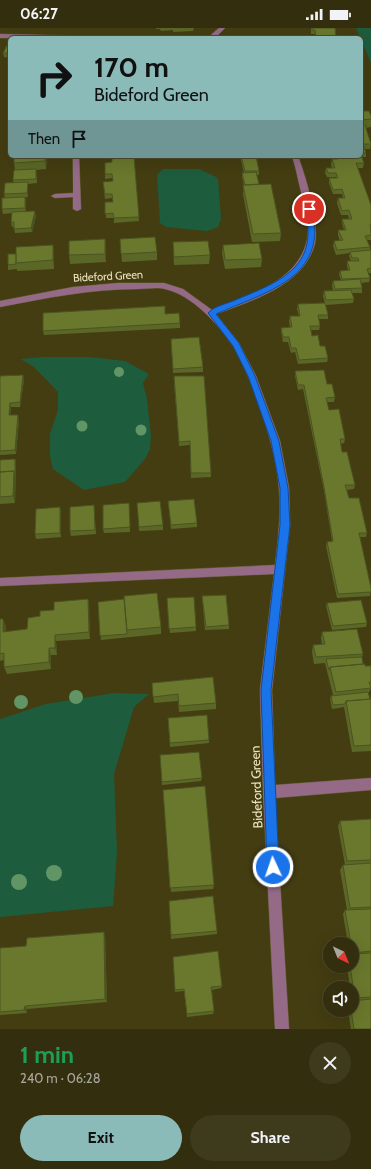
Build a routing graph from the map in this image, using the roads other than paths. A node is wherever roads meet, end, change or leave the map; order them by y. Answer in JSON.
{"nodes":[{"id":1,"x":222,"y":28,"type":"edge"},
{"id":2,"x":216,"y":36,"type":"edge"},
{"id":3,"x":76,"y":158,"type":"edge"},
{"id":4,"x":296,"y":158,"type":"edge"},
{"id":5,"x":76,"y":195,"type":"junction"},
{"id":6,"x":55,"y":196,"type":"dead end"},
{"id":7,"x":77,"y":209,"type":"dead end"},
{"id":8,"x":0,"y":304,"type":"edge"},
{"id":9,"x":211,"y":313,"type":"junction"},
{"id":10,"x":279,"y":569,"type":"junction"},
{"id":11,"x":0,"y":582,"type":"edge"},
{"id":12,"x":371,"y":784,"type":"edge"},
{"id":13,"x":269,"y":792,"type":"junction"},
{"id":14,"x":282,"y":1029,"type":"edge"}],
"edges":[{"from":1,"to":2,"type":"street"},
{"from":3,"to":5,"type":"street"},
{"from":4,"to":9,"type":"street"},
{"from":5,"to":6,"type":"street"},
{"from":5,"to":7,"type":"street"},
{"from":8,"to":9,"type":"street","name":"Bideford Green"},
{"from":9,"to":10,"type":"street","name":"Bideford Green"},
{"from":10,"to":11,"type":"street"},
{"from":10,"to":13,"type":"street","name":"Bideford Green"},
{"from":12,"to":13,"type":"street"},
{"from":13,"to":14,"type":"street","name":"Bideford Green"}]}
